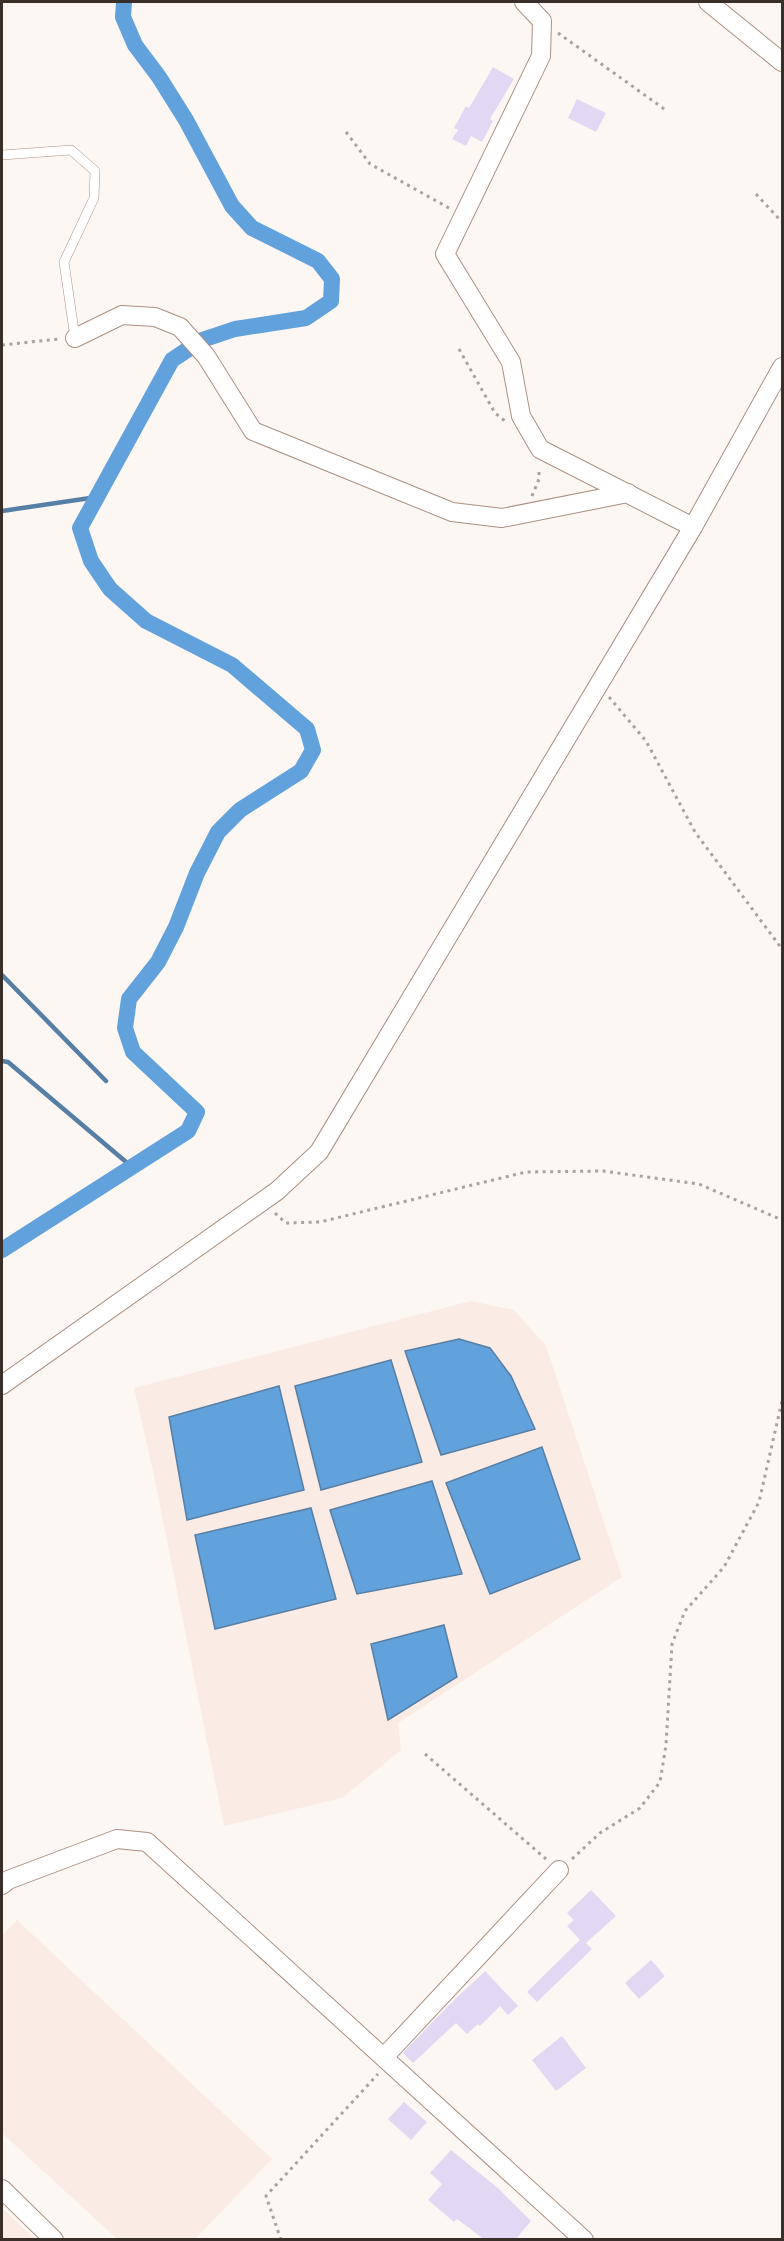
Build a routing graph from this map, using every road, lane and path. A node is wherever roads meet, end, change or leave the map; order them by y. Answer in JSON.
{"nodes":[{"id":1,"x":524,"y":2,"type":"edge"},
{"id":2,"x":708,"y":2,"type":"edge"},
{"id":3,"x":542,"y":21,"type":"junction"},
{"id":4,"x":783,"y":62,"type":"edge"},
{"id":5,"x":667,"y":111,"type":"dead end"},
{"id":6,"x":346,"y":132,"type":"dead end"},
{"id":7,"x":2,"y":155,"type":"edge"},
{"id":8,"x":756,"y":194,"type":"dead end"},
{"id":9,"x":463,"y":216,"type":"junction"},
{"id":10,"x":783,"y":222,"type":"edge"},
{"id":11,"x":75,"y":338,"type":"junction"},
{"id":12,"x":2,"y":345,"type":"edge"},
{"id":13,"x":459,"y":349,"type":"dead end"},
{"id":14,"x":783,"y":367,"type":"edge"},
{"id":15,"x":513,"y":427,"type":"dead end"},
{"id":16,"x":540,"y":449,"type":"junction"},
{"id":17,"x":628,"y":493,"type":"junction"},
{"id":18,"x":524,"y":514,"type":"junction"},
{"id":19,"x":693,"y":526,"type":"junction"},
{"id":20,"x":598,"y":685,"type":"junction"},
{"id":21,"x":783,"y":949,"type":"edge"},
{"id":22,"x":263,"y":1201,"type":"junction"},
{"id":23,"x":783,"y":1220,"type":"edge"},
{"id":24,"x":2,"y":1384,"type":"edge"},
{"id":25,"x":783,"y":1401,"type":"edge"},
{"id":26,"x":425,"y":1754,"type":"dead end"},
{"id":27,"x":559,"y":1870,"type":"junction"},
{"id":28,"x":2,"y":1885,"type":"edge"},
{"id":29,"x":386,"y":2060,"type":"junction"},
{"id":30,"x":2,"y":2189,"type":"edge"},
{"id":31,"x":54,"y":2240,"type":"edge"},
{"id":32,"x":281,"y":2240,"type":"edge"},
{"id":33,"x":585,"y":2240,"type":"edge"}],
"edges":[{"from":1,"to":3,"type":"street"},
{"from":2,"to":4,"type":"street"},
{"from":3,"to":5,"type":"path"},
{"from":3,"to":9,"type":"street"},
{"from":6,"to":9,"type":"path"},
{"from":7,"to":11,"type":"lane"},
{"from":8,"to":10,"type":"path"},
{"from":9,"to":16,"type":"street"},
{"from":11,"to":12,"type":"path"},
{"from":11,"to":18,"type":"street"},
{"from":13,"to":15,"type":"path"},
{"from":14,"to":19,"type":"street"},
{"from":16,"to":17,"type":"street"},
{"from":16,"to":18,"type":"path"},
{"from":17,"to":18,"type":"street"},
{"from":17,"to":19,"type":"street"},
{"from":19,"to":20,"type":"street"},
{"from":20,"to":21,"type":"path"},
{"from":20,"to":22,"type":"street"},
{"from":22,"to":23,"type":"path"},
{"from":22,"to":24,"type":"street"},
{"from":25,"to":27,"type":"path"},
{"from":26,"to":27,"type":"path"},
{"from":27,"to":29,"type":"street"},
{"from":28,"to":29,"type":"street"},
{"from":29,"to":32,"type":"path"},
{"from":29,"to":33,"type":"street"},
{"from":30,"to":31,"type":"street"}]}
